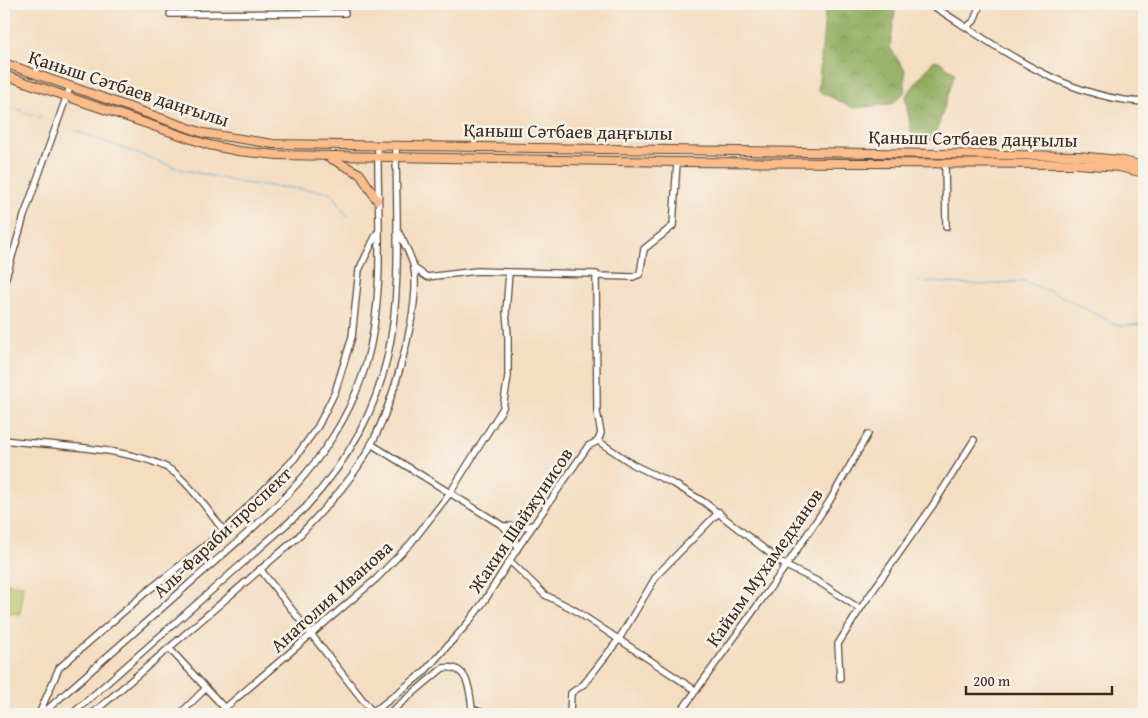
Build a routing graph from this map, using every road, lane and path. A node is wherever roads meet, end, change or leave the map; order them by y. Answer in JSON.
{"nodes":[{"id":1,"x":930,"y":4,"type":"edge"},
{"id":2,"x":980,"y":4,"type":"edge"},
{"id":3,"x":345,"y":13,"type":"dead end"},
{"id":4,"x":170,"y":14,"type":"dead end"},
{"id":5,"x":967,"y":27,"type":"junction"},
{"id":6,"x":4,"y":63,"type":"edge"},
{"id":7,"x":4,"y":75,"type":"edge"},
{"id":8,"x":70,"y":87,"type":"junction"},
{"id":9,"x":66,"y":98,"type":"junction"},
{"id":10,"x":1144,"y":102,"type":"edge"},
{"id":11,"x":378,"y":146,"type":"junction"},
{"id":12,"x":396,"y":146,"type":"junction"},
{"id":13,"x":326,"y":156,"type":"junction"},
{"id":14,"x":378,"y":156,"type":"junction"},
{"id":15,"x":396,"y":156,"type":"junction"},
{"id":16,"x":676,"y":162,"type":"junction"},
{"id":17,"x":945,"y":162,"type":"junction"},
{"id":18,"x":1144,"y":166,"type":"edge"},
{"id":19,"x":1144,"y":173,"type":"edge"},
{"id":20,"x":377,"y":200,"type":"junction"},
{"id":21,"x":946,"y":227,"type":"dead end"},
{"id":22,"x":396,"y":228,"type":"junction"},
{"id":23,"x":378,"y":231,"type":"junction"},
{"id":24,"x":414,"y":268,"type":"junction"},
{"id":25,"x":509,"y":272,"type":"junction"},
{"id":26,"x":596,"y":275,"type":"junction"},
{"id":27,"x":4,"y":284,"type":"edge"},
{"id":28,"x":868,"y":434,"type":"dead end"},
{"id":29,"x":4,"y":440,"type":"edge"},
{"id":30,"x":974,"y":440,"type":"dead end"},
{"id":31,"x":598,"y":441,"type":"junction"},
{"id":32,"x":371,"y":444,"type":"junction"},
{"id":33,"x":450,"y":493,"type":"junction"},
{"id":34,"x":718,"y":512,"type":"junction"},
{"id":35,"x":533,"y":525,"type":"junction"},
{"id":36,"x":503,"y":526,"type":"junction"},
{"id":37,"x":224,"y":531,"type":"junction"},
{"id":38,"x":517,"y":549,"type":"junction"},
{"id":39,"x":510,"y":561,"type":"junction"},
{"id":40,"x":786,"y":566,"type":"junction"},
{"id":41,"x":260,"y":569,"type":"junction"},
{"id":42,"x":860,"y":609,"type":"junction"},
{"id":43,"x":311,"y":636,"type":"junction"},
{"id":44,"x":619,"y":639,"type":"junction"},
{"id":45,"x":169,"y":648,"type":"junction"},
{"id":46,"x":840,"y":678,"type":"dead end"},
{"id":47,"x":206,"y":688,"type":"junction"},
{"id":48,"x":695,"y":690,"type":"junction"},
{"id":49,"x":225,"y":709,"type":"junction"},
{"id":50,"x":372,"y":713,"type":"edge"},
{"id":51,"x":41,"y":714,"type":"edge"},
{"id":52,"x":72,"y":714,"type":"edge"},
{"id":53,"x":92,"y":714,"type":"edge"},
{"id":54,"x":180,"y":714,"type":"edge"},
{"id":55,"x":218,"y":714,"type":"edge"},
{"id":56,"x":230,"y":714,"type":"edge"},
{"id":57,"x":388,"y":714,"type":"edge"},
{"id":58,"x":487,"y":714,"type":"edge"},
{"id":59,"x":570,"y":714,"type":"edge"},
{"id":60,"x":679,"y":714,"type":"edge"}],
"edges":[{"from":1,"to":5,"type":"street"},
{"from":2,"to":5,"type":"street"},
{"from":3,"to":4,"type":"street"},
{"from":5,"to":10,"type":"street"},
{"from":6,"to":8,"type":"main road","name":"Қаныш Сәтбаев даңғылы"},
{"from":7,"to":9,"type":"main road","name":"Қаныш Сәтбаев даңғылы"},
{"from":8,"to":9,"type":"street"},
{"from":8,"to":11,"type":"main road","name":"Қаныш Сәтбаев даңғылы"},
{"from":9,"to":13,"type":"main road","name":"Қаныш Сәтбаев даңғылы"},
{"from":9,"to":27,"type":"street"},
{"from":11,"to":12,"type":"main road","name":"Қаныш Сәтбаев даңғылы"},
{"from":11,"to":14,"type":"street","name":"Аль-Фараби проспект"},
{"from":12,"to":15,"type":"street","name":"Аль-Фараби проспект"},
{"from":12,"to":18,"type":"main road","name":"Қаныш Сәтбаев даңғылы"},
{"from":13,"to":14,"type":"main road","name":"Қаныш Сәтбаев даңғылы"},
{"from":13,"to":20,"type":"main road"},
{"from":14,"to":15,"type":"main road","name":"Қаныш Сәтбаев даңғылы"},
{"from":14,"to":20,"type":"street","name":"Аль-Фараби проспект"},
{"from":15,"to":16,"type":"main road","name":"Қаныш Сәтбаев даңғылы"},
{"from":15,"to":22,"type":"street","name":"Аль-Фараби проспект"},
{"from":16,"to":17,"type":"main road","name":"Қаныш Сәтбаев даңғылы"},
{"from":16,"to":26,"type":"street"},
{"from":17,"to":19,"type":"main road","name":"Қаныш Сәтбаев даңғылы"},
{"from":17,"to":21,"type":"street"},
{"from":20,"to":23,"type":"street","name":"Аль-Фараби проспект"},
{"from":22,"to":24,"type":"street"},
{"from":22,"to":52,"type":"street","name":"Аль-Фараби проспект"},
{"from":23,"to":37,"type":"street"},
{"from":23,"to":51,"type":"street","name":"Аль-Фараби проспект"},
{"from":24,"to":25,"type":"street"},
{"from":24,"to":32,"type":"street"},
{"from":25,"to":26,"type":"street"},
{"from":25,"to":33,"type":"street","name":"Анатолия Иванова"},
{"from":26,"to":31,"type":"street","name":"Жакия Шайжунисов"},
{"from":28,"to":40,"type":"street","name":"Кайым Мухамедханов"},
{"from":29,"to":37,"type":"street"},
{"from":30,"to":42,"type":"street"},
{"from":31,"to":34,"type":"street"},
{"from":31,"to":35,"type":"street","name":"Жакия Шайжунисов"},
{"from":32,"to":33,"type":"street"},
{"from":32,"to":41,"type":"street"},
{"from":33,"to":36,"type":"street"},
{"from":33,"to":43,"type":"street","name":"Анатолия Иванова"},
{"from":34,"to":40,"type":"street"},
{"from":34,"to":44,"type":"street"},
{"from":35,"to":36,"type":"street"},
{"from":35,"to":38,"type":"street","name":"Жакия Шайжунисов"},
{"from":36,"to":38,"type":"street"},
{"from":37,"to":51,"type":"street"},
{"from":38,"to":39,"type":"street","name":"Жакия Шайжунисов"},
{"from":39,"to":44,"type":"street"},
{"from":39,"to":50,"type":"street","name":"Жакия Шайжунисов"},
{"from":40,"to":42,"type":"street"},
{"from":40,"to":48,"type":"street","name":"Кайым Мухамедханов"},
{"from":41,"to":43,"type":"street"},
{"from":41,"to":45,"type":"street"},
{"from":42,"to":46,"type":"street"},
{"from":43,"to":49,"type":"street","name":"Анатолия Иванова"},
{"from":43,"to":50,"type":"street"},
{"from":44,"to":48,"type":"street"},
{"from":44,"to":59,"type":"street"},
{"from":45,"to":47,"type":"street"},
{"from":45,"to":53,"type":"street"},
{"from":47,"to":49,"type":"street"},
{"from":47,"to":54,"type":"street"},
{"from":48,"to":60,"type":"street","name":"Кайым Мухамедханов"},
{"from":49,"to":55,"type":"street","name":"Анатолия Иванова"},
{"from":49,"to":56,"type":"street"},
{"from":57,"to":58,"type":"street"}]}
